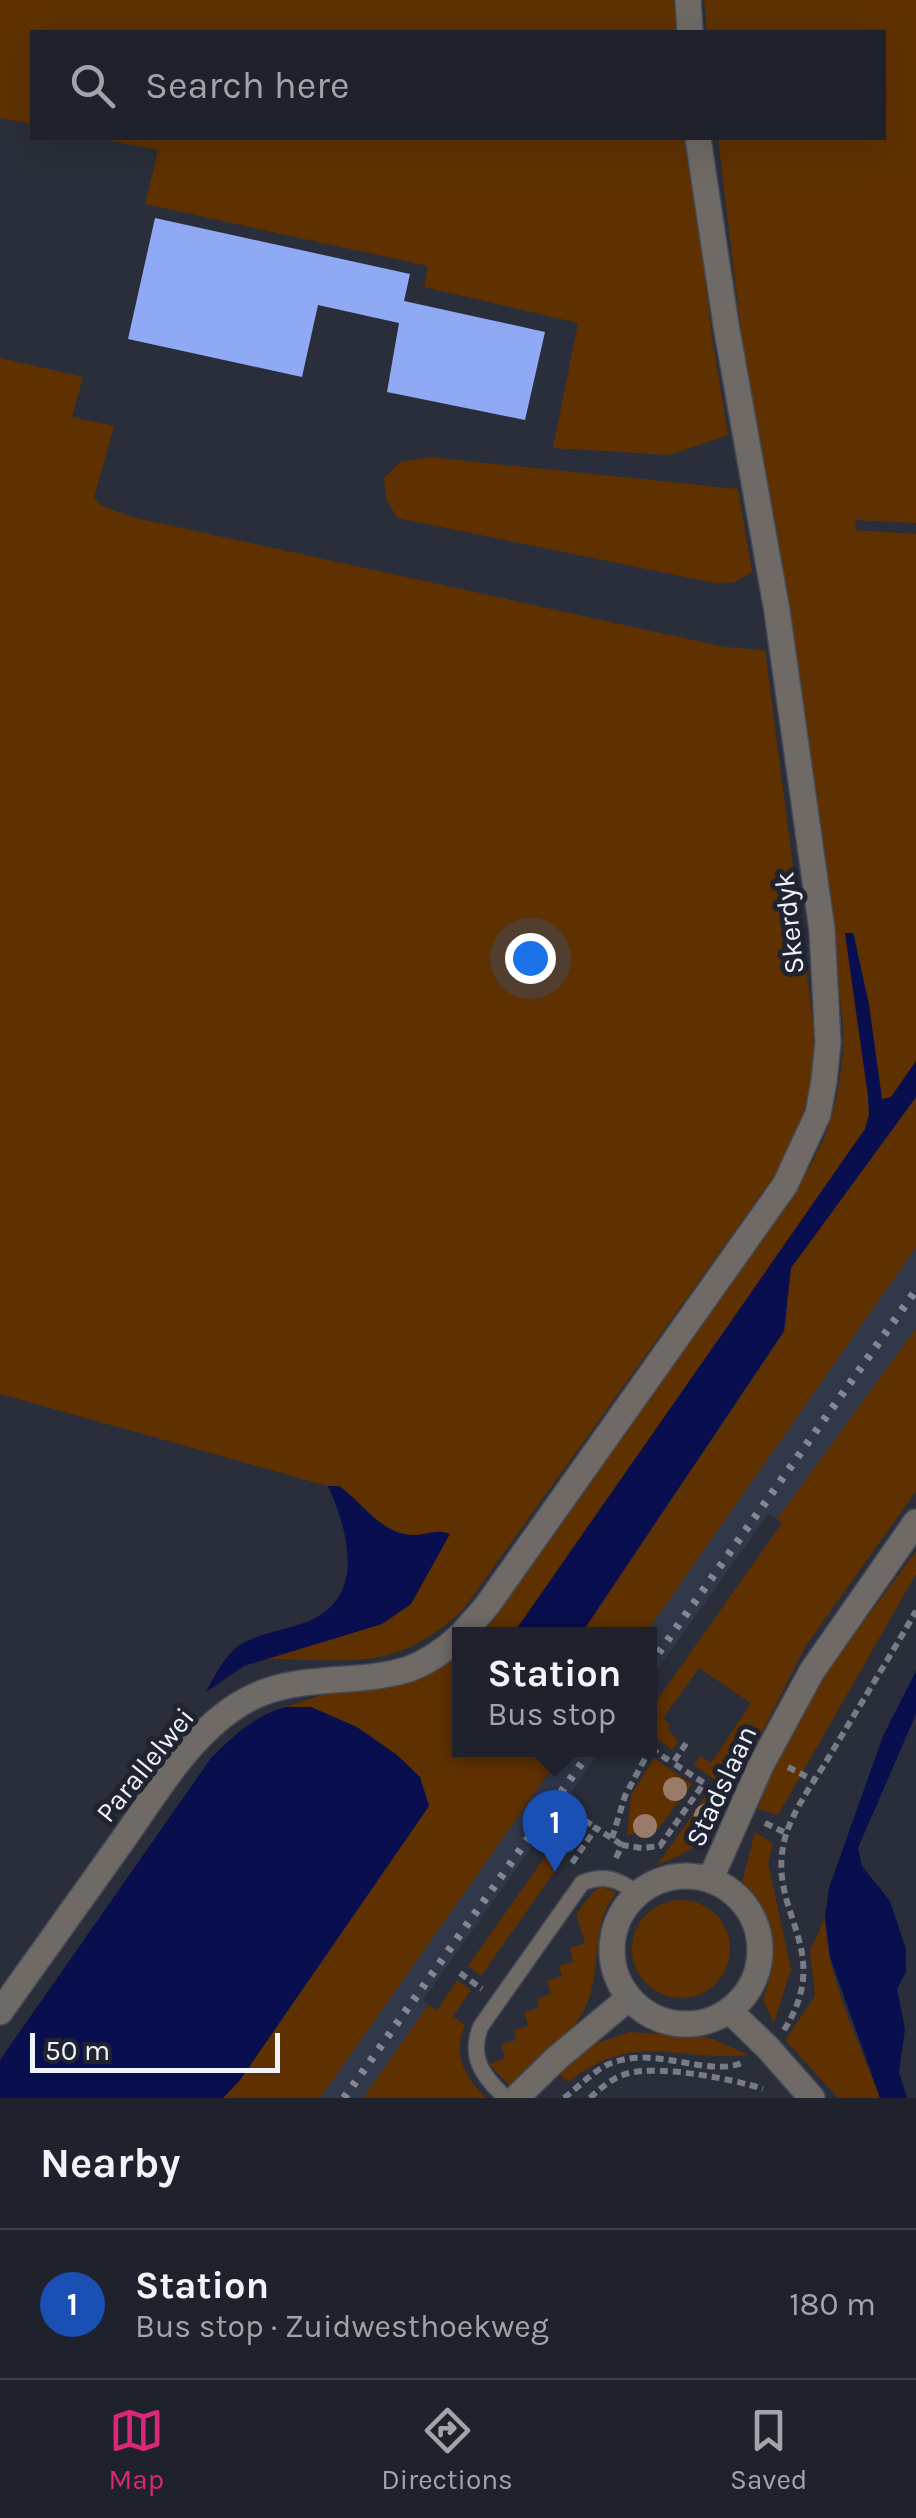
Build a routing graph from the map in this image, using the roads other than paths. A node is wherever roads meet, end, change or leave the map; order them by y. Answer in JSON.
{"nodes":[{"id":1,"x":688,"y":0,"type":"edge"},
{"id":2,"x":690,"y":30,"type":"edge"},
{"id":3,"x":698,"y":140,"type":"edge"},
{"id":4,"x":916,"y":1522,"type":"edge"},
{"id":5,"x":486,"y":1607,"type":"joint"},
{"id":6,"x":468,"y":1627,"type":"edge"},
{"id":7,"x":452,"y":1642,"type":"edge"},
{"id":8,"x":710,"y":1880,"type":"junction"},
{"id":9,"x":638,"y":1894,"type":"junction"},
{"id":10,"x":629,"y":1998,"type":"junction"},
{"id":11,"x":729,"y":2010,"type":"junction"},
{"id":12,"x":0,"y":2012,"type":"edge"},
{"id":13,"x":506,"y":2098,"type":"edge"},
{"id":14,"x":516,"y":2098,"type":"edge"},
{"id":15,"x":812,"y":2098,"type":"edge"}],
"edges":[{"from":1,"to":2,"type":"street"},
{"from":3,"to":5,"type":"street","name":"Skerdyk"},
{"from":4,"to":8,"type":"street","name":"Stadslaan"},
{"from":5,"to":6,"type":"street","name":"Parallelwei"},
{"from":7,"to":12,"type":"street","name":"Parallelwei"},
{"from":8,"to":9,"type":"street"},
{"from":8,"to":11,"type":"street"},
{"from":9,"to":10,"type":"street"},
{"from":9,"to":13,"type":"lane"},
{"from":10,"to":11,"type":"street"},
{"from":10,"to":14,"type":"street"},
{"from":11,"to":15,"type":"street"}]}
